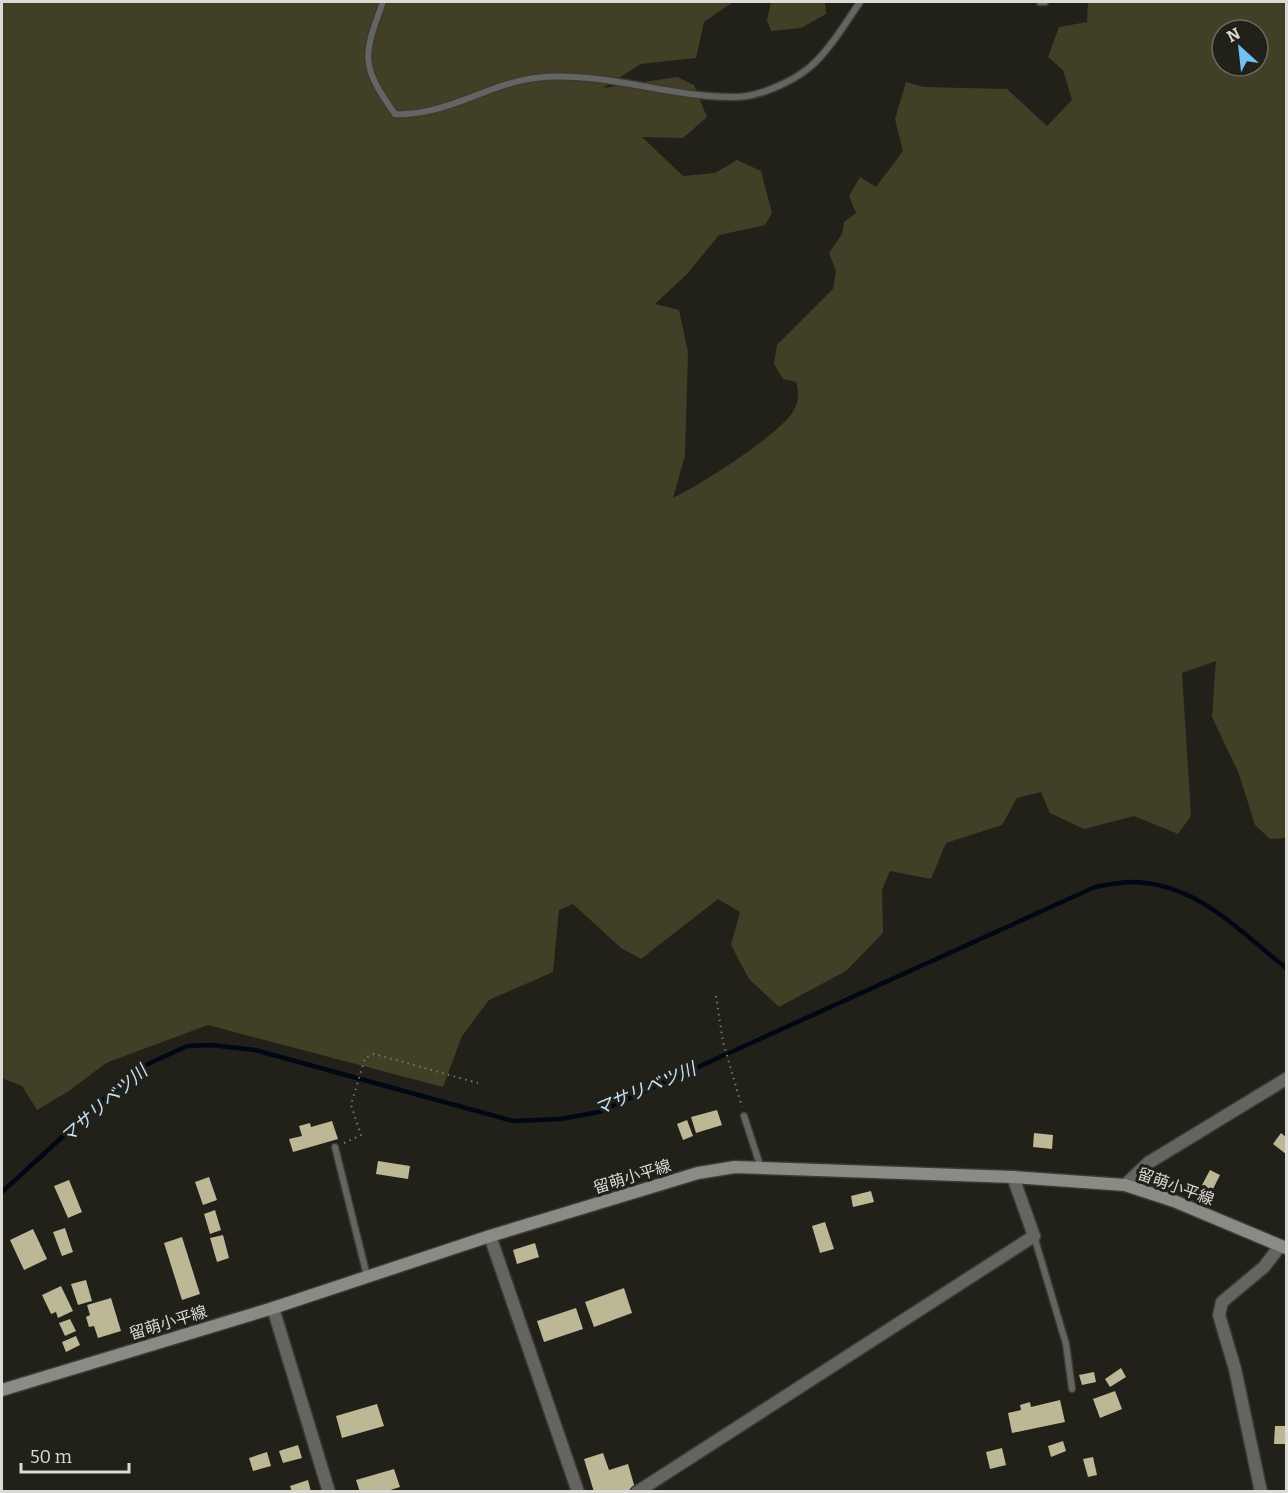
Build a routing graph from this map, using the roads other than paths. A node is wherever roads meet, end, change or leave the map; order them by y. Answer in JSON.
{"nodes":[{"id":1,"x":382,"y":2,"type":"edge"},
{"id":2,"x":860,"y":2,"type":"edge"},
{"id":3,"x":1040,"y":2,"type":"edge"},
{"id":4,"x":1045,"y":2,"type":"edge"},
{"id":5,"x":1287,"y":1079,"type":"edge"},
{"id":6,"x":744,"y":1116,"type":"road end"},
{"id":7,"x":335,"y":1147,"type":"road end"},
{"id":8,"x":761,"y":1169,"type":"junction"},
{"id":9,"x":1014,"y":1177,"type":"junction"},
{"id":10,"x":1125,"y":1185,"type":"junction"},
{"id":11,"x":490,"y":1236,"type":"junction"},
{"id":12,"x":1034,"y":1236,"type":"junction"},
{"id":13,"x":1283,"y":1247,"type":"edge"},
{"id":14,"x":367,"y":1276,"type":"junction"},
{"id":15,"x":273,"y":1308,"type":"junction"},
{"id":16,"x":1072,"y":1389,"type":"dead end"},
{"id":17,"x":2,"y":1390,"type":"edge"},
{"id":18,"x":329,"y":1491,"type":"edge"},
{"id":19,"x":578,"y":1491,"type":"edge"},
{"id":20,"x":637,"y":1491,"type":"edge"},
{"id":21,"x":1261,"y":1491,"type":"edge"}],
"edges":[{"from":1,"to":2,"type":"lane"},
{"from":3,"to":4,"type":"lane"},
{"from":5,"to":10,"type":"street"},
{"from":6,"to":8,"type":"lane"},
{"from":7,"to":14,"type":"lane"},
{"from":8,"to":9,"type":"main road","name":"留萌小平線"},
{"from":8,"to":11,"type":"main road","name":"留萌小平線"},
{"from":9,"to":10,"type":"main road","name":"留萌小平線"},
{"from":9,"to":12,"type":"street"},
{"from":10,"to":13,"type":"main road","name":"留萌小平線"},
{"from":11,"to":14,"type":"main road","name":"留萌小平線"},
{"from":11,"to":19,"type":"street"},
{"from":12,"to":16,"type":"lane"},
{"from":12,"to":20,"type":"street"},
{"from":13,"to":21,"type":"street"},
{"from":14,"to":15,"type":"main road","name":"留萌小平線"},
{"from":15,"to":17,"type":"main road","name":"留萌小平線"},
{"from":15,"to":18,"type":"street"}]}
